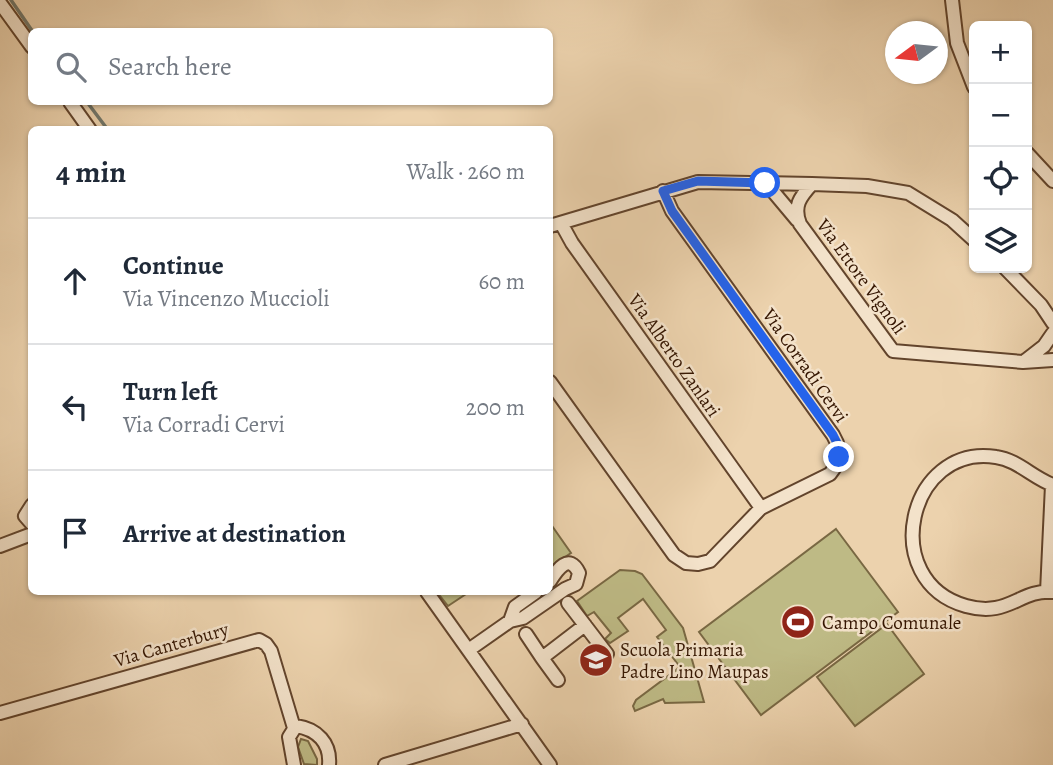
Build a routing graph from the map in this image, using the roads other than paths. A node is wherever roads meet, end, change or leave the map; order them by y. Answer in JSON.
{"nodes":[{"id":1,"x":952,"y":0,"type":"edge"},
{"id":2,"x":0,"y":3,"type":"edge"},
{"id":3,"x":28,"y":42,"type":"edge"},
{"id":4,"x":973,"y":84,"type":"edge"},
{"id":5,"x":72,"y":105,"type":"edge"},
{"id":6,"x":87,"y":126,"type":"edge"},
{"id":7,"x":1032,"y":158,"type":"edge"},
{"id":8,"x":1053,"y":181,"type":"edge"},
{"id":9,"x":765,"y":183,"type":"junction"},
{"id":10,"x":812,"y":184,"type":"junction"},
{"id":11,"x":663,"y":191,"type":"junction"},
{"id":12,"x":556,"y":224,"type":"edge"},
{"id":13,"x":800,"y":224,"type":"junction"},
{"id":14,"x":969,"y":236,"type":"edge"},
{"id":15,"x":1010,"y":273,"type":"edge"},
{"id":16,"x":1047,"y":306,"type":"edge"},
{"id":17,"x":1053,"y":323,"type":"edge"},
{"id":18,"x":1053,"y":332,"type":"edge"},
{"id":19,"x":1053,"y":340,"type":"edge"},
{"id":20,"x":1053,"y":360,"type":"edge"},
{"id":21,"x":1023,"y":362,"type":"junction"},
{"id":22,"x":553,"y":386,"type":"edge"},
{"id":23,"x":1053,"y":485,"type":"edge"},
{"id":24,"x":761,"y":508,"type":"junction"},
{"id":25,"x":28,"y":535,"type":"edge"},
{"id":26,"x":0,"y":546,"type":"edge"},
{"id":27,"x":553,"y":574,"type":"edge"},
{"id":28,"x":1050,"y":592,"type":"edge"},
{"id":29,"x":429,"y":595,"type":"edge"},
{"id":30,"x":532,"y":595,"type":"edge"},
{"id":31,"x":568,"y":603,"type":"dead end"},
{"id":32,"x":510,"y":621,"type":"junction"},
{"id":33,"x":585,"y":625,"type":"junction"},
{"id":34,"x":526,"y":634,"type":"dead end"},
{"id":35,"x":470,"y":649,"type":"junction"},
{"id":36,"x":607,"y":654,"type":"dead end"},
{"id":37,"x":542,"y":657,"type":"junction"},
{"id":38,"x":558,"y":680,"type":"dead end"},
{"id":39,"x":0,"y":713,"type":"edge"},
{"id":40,"x":522,"y":724,"type":"junction"},
{"id":41,"x":294,"y":728,"type":"junction"},
{"id":42,"x":294,"y":765,"type":"edge"},
{"id":43,"x":329,"y":765,"type":"edge"},
{"id":44,"x":385,"y":765,"type":"edge"},
{"id":45,"x":551,"y":765,"type":"edge"}],
"edges":[{"from":1,"to":4,"type":"street"},
{"from":2,"to":3,"type":"street"},
{"from":5,"to":6,"type":"street"},
{"from":7,"to":8,"type":"street"},
{"from":9,"to":10,"type":"street"},
{"from":9,"to":11,"type":"street"},
{"from":9,"to":13,"type":"street"},
{"from":10,"to":13,"type":"street","name":"Via Ettore Vignoli"},
{"from":10,"to":14,"type":"street"},
{"from":11,"to":12,"type":"street"},
{"from":11,"to":24,"type":"street","name":"Via Corradi Cervi"},
{"from":12,"to":24,"type":"street","name":"Via Alberto Zanlari"},
{"from":13,"to":21,"type":"street","name":"Via Ettore Vignoli"},
{"from":15,"to":16,"type":"street"},
{"from":16,"to":17,"type":"street"},
{"from":18,"to":19,"type":"street"},
{"from":18,"to":21,"type":"street"},
{"from":20,"to":21,"type":"street","name":"Via Ettore Vignoli"},
{"from":22,"to":24,"type":"street","name":"Via Corradi Cervi"},
{"from":23,"to":28,"type":"street"},
{"from":23,"to":28,"type":"street"},
{"from":25,"to":26,"type":"street"},
{"from":27,"to":32,"type":"street"},
{"from":29,"to":35,"type":"street"},
{"from":30,"to":32,"type":"street"},
{"from":31,"to":33,"type":"street"},
{"from":32,"to":35,"type":"street"},
{"from":33,"to":36,"type":"street"},
{"from":33,"to":37,"type":"street"},
{"from":34,"to":37,"type":"street"},
{"from":35,"to":40,"type":"street"},
{"from":37,"to":38,"type":"street"},
{"from":39,"to":41,"type":"street","name":"Via Canterbury"},
{"from":40,"to":44,"type":"street"},
{"from":40,"to":45,"type":"street"},
{"from":41,"to":42,"type":"street","name":"Via Canterbury"},
{"from":41,"to":43,"type":"street"}]}
